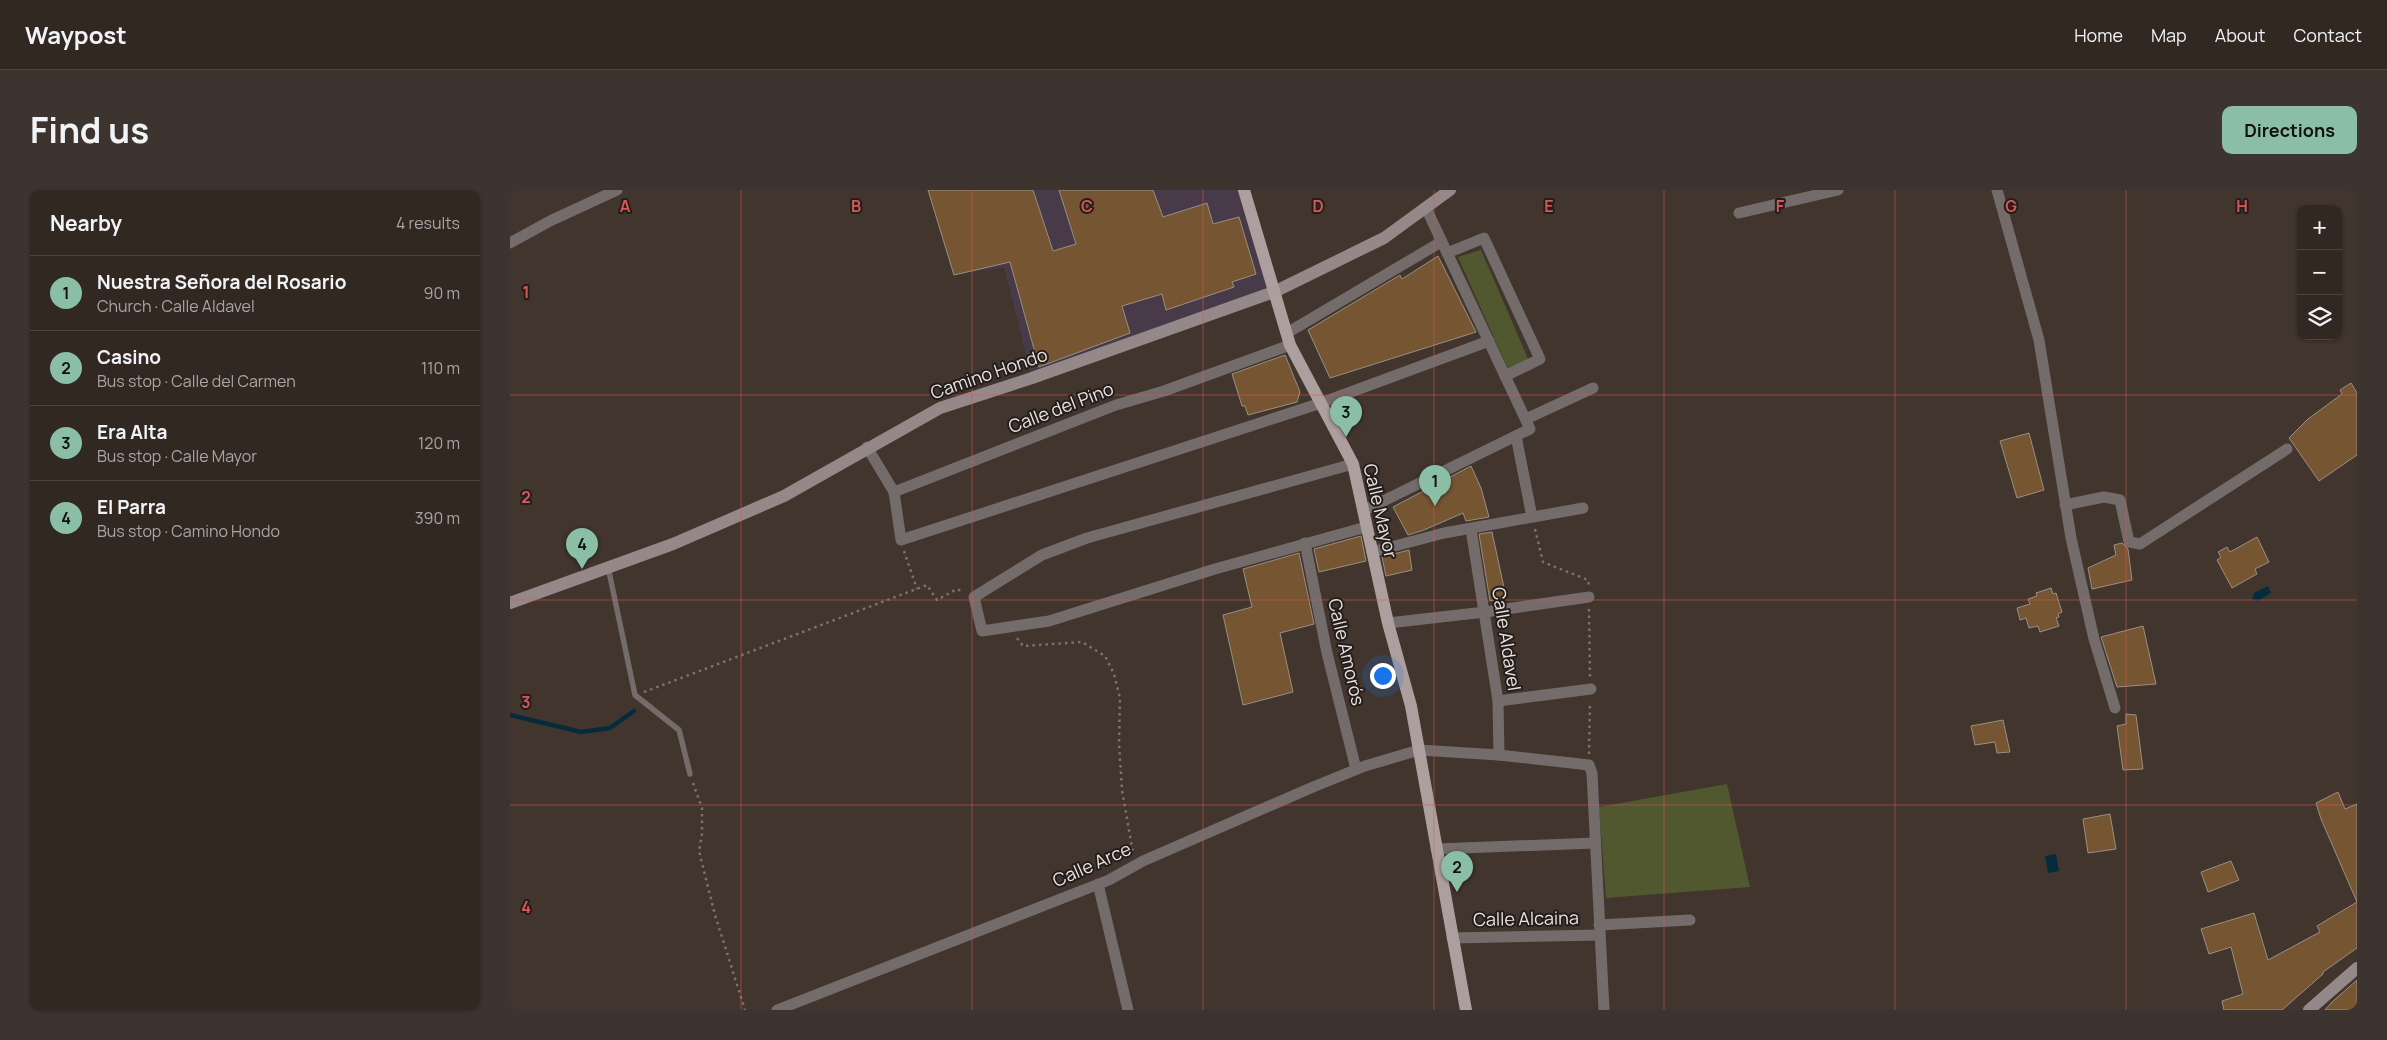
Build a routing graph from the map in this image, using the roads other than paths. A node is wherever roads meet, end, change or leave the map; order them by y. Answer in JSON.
{"nodes":[{"id":1,"x":617,"y":190,"type":"edge"},
{"id":2,"x":1244,"y":190,"type":"edge"},
{"id":3,"x":1450,"y":190,"type":"edge"},
{"id":4,"x":1838,"y":190,"type":"edge"},
{"id":5,"x":1997,"y":190,"type":"edge"},
{"id":6,"x":1426,"y":208,"type":"junction"},
{"id":7,"x":1738,"y":213,"type":"dead end"},
{"id":8,"x":1441,"y":242,"type":"junction"},
{"id":9,"x":510,"y":243,"type":"edge"},
{"id":10,"x":1447,"y":253,"type":"junction"},
{"id":11,"x":1274,"y":292,"type":"junction"},
{"id":12,"x":1288,"y":339,"type":"junction"},
{"id":13,"x":1489,"y":341,"type":"junction"},
{"id":14,"x":1505,"y":376,"type":"junction"},
{"id":15,"x":1593,"y":388,"type":"dead end"},
{"id":16,"x":1321,"y":403,"type":"junction"},
{"id":17,"x":1526,"y":419,"type":"junction"},
{"id":18,"x":1516,"y":436,"type":"junction"},
{"id":19,"x":867,"y":447,"type":"junction"},
{"id":20,"x":2287,"y":449,"type":"dead end"},
{"id":21,"x":1353,"y":464,"type":"junction"},
{"id":22,"x":894,"y":492,"type":"junction"},
{"id":23,"x":2065,"y":505,"type":"junction"},
{"id":24,"x":1583,"y":508,"type":"dead end"},
{"id":25,"x":1363,"y":511,"type":"junction"},
{"id":26,"x":1532,"y":518,"type":"junction"},
{"id":27,"x":1366,"y":527,"type":"junction"},
{"id":28,"x":1471,"y":529,"type":"junction"},
{"id":29,"x":1305,"y":543,"type":"junction"},
{"id":30,"x":1372,"y":552,"type":"junction"},
{"id":31,"x":608,"y":567,"type":"junction"},
{"id":32,"x":1589,"y":597,"type":"road end"},
{"id":33,"x":510,"y":603,"type":"edge"},
{"id":34,"x":1485,"y":612,"type":"junction"},
{"id":35,"x":1388,"y":623,"type":"junction"},
{"id":36,"x":1591,"y":689,"type":"road end"},
{"id":37,"x":1498,"y":701,"type":"junction"},
{"id":38,"x":2115,"y":708,"type":"dead end"},
{"id":39,"x":1419,"y":750,"type":"junction"},
{"id":40,"x":1499,"y":755,"type":"junction"},
{"id":41,"x":1356,"y":769,"type":"junction"},
{"id":42,"x":690,"y":774,"type":"road end"},
{"id":43,"x":1595,"y":843,"type":"junction"},
{"id":44,"x":1436,"y":849,"type":"junction"},
{"id":45,"x":1098,"y":884,"type":"junction"},
{"id":46,"x":1690,"y":920,"type":"dead end"},
{"id":47,"x":1600,"y":930,"type":"junction"},
{"id":48,"x":1452,"y":938,"type":"junction"},
{"id":49,"x":2357,"y":968,"type":"edge"},
{"id":50,"x":777,"y":1010,"type":"edge"},
{"id":51,"x":1128,"y":1010,"type":"edge"},
{"id":52,"x":1466,"y":1010,"type":"edge"},
{"id":53,"x":1604,"y":1010,"type":"edge"},
{"id":54,"x":2309,"y":1010,"type":"edge"}],
"edges":[{"from":1,"to":9,"type":"street"},
{"from":2,"to":11,"type":"main road","name":"Calle Mayor"},
{"from":3,"to":6,"type":"main road","name":"Camino Hondo"},
{"from":4,"to":7,"type":"street"},
{"from":5,"to":23,"type":"street"},
{"from":6,"to":8,"type":"street"},
{"from":6,"to":11,"type":"main road","name":"Camino Hondo"},
{"from":8,"to":10,"type":"street"},
{"from":8,"to":12,"type":"street","name":"Calle del Pino"},
{"from":10,"to":13,"type":"street"},
{"from":10,"to":14,"type":"street"},
{"from":11,"to":12,"type":"main road","name":"Calle Mayor"},
{"from":11,"to":19,"type":"main road","name":"Camino Hondo"},
{"from":12,"to":16,"type":"main road","name":"Calle Mayor"},
{"from":12,"to":22,"type":"street","name":"Calle del Pino"},
{"from":13,"to":14,"type":"street"},
{"from":13,"to":16,"type":"street"},
{"from":14,"to":17,"type":"street"},
{"from":15,"to":17,"type":"street"},
{"from":16,"to":21,"type":"main road","name":"Calle Mayor"},
{"from":16,"to":22,"type":"street"},
{"from":17,"to":18,"type":"street"},
{"from":18,"to":25,"type":"street"},
{"from":18,"to":26,"type":"street"},
{"from":19,"to":22,"type":"street"},
{"from":19,"to":31,"type":"main road","name":"Camino Hondo"},
{"from":20,"to":23,"type":"street"},
{"from":21,"to":25,"type":"main road","name":"Calle Mayor"},
{"from":21,"to":29,"type":"street"},
{"from":23,"to":38,"type":"street"},
{"from":24,"to":26,"type":"street"},
{"from":25,"to":27,"type":"main road","name":"Calle Mayor"},
{"from":26,"to":28,"type":"street"},
{"from":27,"to":29,"type":"street"},
{"from":27,"to":30,"type":"main road","name":"Calle Mayor"},
{"from":28,"to":30,"type":"street"},
{"from":28,"to":34,"type":"street","name":"Calle Aldavel"},
{"from":29,"to":41,"type":"street","name":"Calle Amorós"},
{"from":30,"to":35,"type":"main road","name":"Calle Mayor"},
{"from":31,"to":33,"type":"main road","name":"Camino Hondo"},
{"from":31,"to":42,"type":"lane"},
{"from":32,"to":34,"type":"street"},
{"from":34,"to":35,"type":"street"},
{"from":34,"to":37,"type":"street","name":"Calle Aldavel"},
{"from":35,"to":39,"type":"main road","name":"Calle Mayor"},
{"from":36,"to":37,"type":"street"},
{"from":37,"to":40,"type":"street","name":"Calle Aldavel"},
{"from":39,"to":40,"type":"street"},
{"from":39,"to":41,"type":"street","name":"Calle Arce"},
{"from":39,"to":44,"type":"main road","name":"Calle Mayor"},
{"from":40,"to":43,"type":"street"},
{"from":41,"to":45,"type":"street","name":"Calle Arce"},
{"from":43,"to":44,"type":"street"},
{"from":43,"to":47,"type":"street"},
{"from":44,"to":48,"type":"main road","name":"Calle Mayor"},
{"from":45,"to":50,"type":"street","name":"Calle Arce"},
{"from":45,"to":51,"type":"street"},
{"from":46,"to":47,"type":"street","name":"Calle Alcaina"},
{"from":47,"to":48,"type":"street","name":"Calle Alcaina"},
{"from":47,"to":53,"type":"street"},
{"from":48,"to":52,"type":"main road","name":"Calle Mayor"},
{"from":49,"to":54,"type":"main road"}]}
